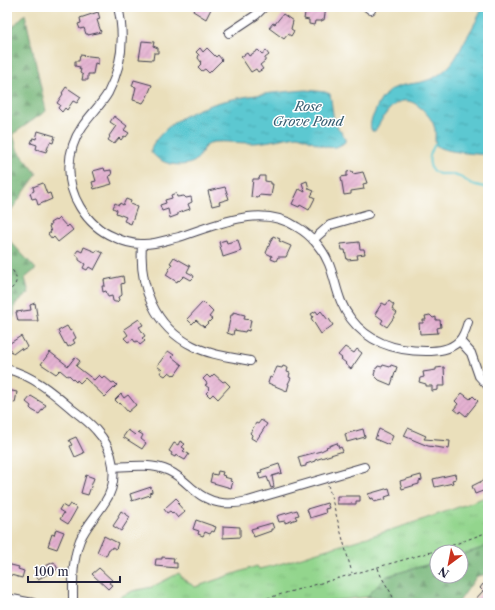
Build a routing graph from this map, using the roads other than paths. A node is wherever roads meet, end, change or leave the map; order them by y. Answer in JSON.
{"nodes":[{"id":1,"x":118,"y":7,"type":"edge"},
{"id":2,"x":264,"y":7,"type":"edge"},
{"id":3,"x":229,"y":33,"type":"dead end"},
{"id":4,"x":368,"y":214,"type":"dead end"},
{"id":5,"x":313,"y":240,"type":"junction"},
{"id":6,"x":142,"y":244,"type":"junction"},
{"id":7,"x":468,"y":322,"type":"dead end"},
{"id":8,"x":460,"y":341,"type":"junction"},
{"id":9,"x":250,"y":361,"type":"dead end"},
{"id":10,"x":7,"y":369,"type":"edge"},
{"id":11,"x":488,"y":386,"type":"edge"},
{"id":12,"x":114,"y":467,"type":"junction"},
{"id":13,"x":364,"y":467,"type":"dead end"},
{"id":14,"x":7,"y":598,"type":"edge"},
{"id":15,"x":34,"y":603,"type":"edge"},
{"id":16,"x":73,"y":603,"type":"edge"}],
"edges":[{"from":1,"to":6,"type":"street"},
{"from":2,"to":3,"type":"street"},
{"from":4,"to":5,"type":"street"},
{"from":5,"to":6,"type":"street"},
{"from":5,"to":8,"type":"street"},
{"from":6,"to":9,"type":"street"},
{"from":7,"to":8,"type":"street"},
{"from":8,"to":11,"type":"street"},
{"from":10,"to":12,"type":"street"},
{"from":12,"to":13,"type":"street"},
{"from":12,"to":16,"type":"street"},
{"from":14,"to":15,"type":"street"}]}
